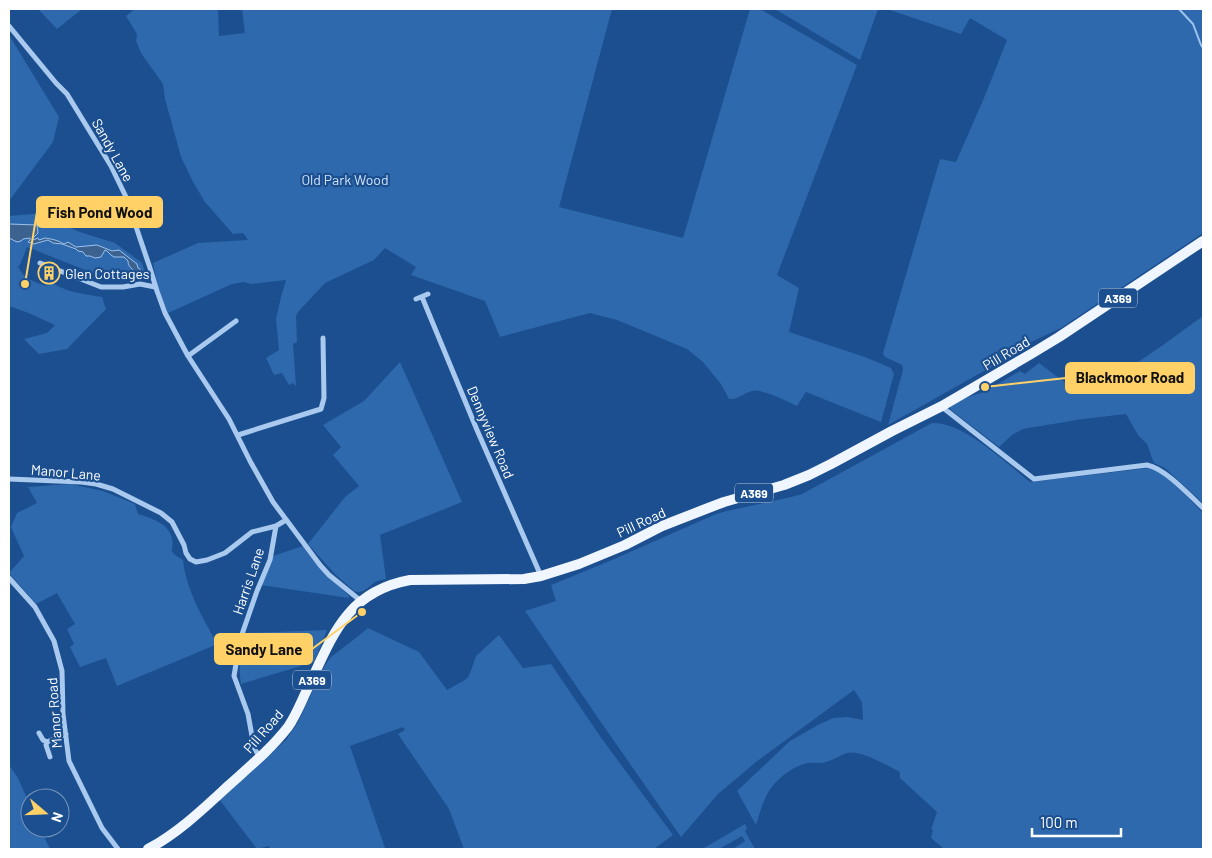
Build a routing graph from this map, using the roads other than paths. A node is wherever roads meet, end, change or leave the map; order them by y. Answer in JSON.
{"nodes":[{"id":1,"x":9,"y":26,"type":"edge"},
{"id":2,"x":1203,"y":241,"type":"edge"},
{"id":3,"x":40,"y":263,"type":"dead end"},
{"id":4,"x":155,"y":287,"type":"junction"},
{"id":5,"x":428,"y":294,"type":"dead end"},
{"id":6,"x":236,"y":321,"type":"dead end"},
{"id":7,"x":323,"y":338,"type":"dead end"},
{"id":8,"x":188,"y":356,"type":"junction"},
{"id":9,"x":942,"y":406,"type":"junction"},
{"id":10,"x":238,"y":436,"type":"junction"},
{"id":11,"x":9,"y":479,"type":"edge"},
{"id":12,"x":1203,"y":508,"type":"edge"},
{"id":13,"x":286,"y":520,"type":"junction"},
{"id":14,"x":276,"y":526,"type":"junction"},
{"id":15,"x":541,"y":576,"type":"junction"},
{"id":16,"x":9,"y":578,"type":"edge"},
{"id":17,"x":361,"y":601,"type":"junction"},
{"id":18,"x":39,"y":733,"type":"dead end"},
{"id":19,"x":66,"y":734,"type":"junction"},
{"id":20,"x":47,"y":742,"type":"junction"},
{"id":21,"x":50,"y":757,"type":"dead end"},
{"id":22,"x":260,"y":758,"type":"junction"},
{"id":23,"x":118,"y":849,"type":"edge"},
{"id":24,"x":148,"y":849,"type":"edge"}],
"edges":[{"from":1,"to":4,"type":"street","name":"Sandy Lane"},
{"from":2,"to":9,"type":"main road","name":"Pill Road","number":"A369"},
{"from":3,"to":4,"type":"street"},
{"from":4,"to":8,"type":"street","name":"Sandy Lane"},
{"from":5,"to":15,"type":"street","name":"Dennyview Road"},
{"from":6,"to":8,"type":"street"},
{"from":7,"to":10,"type":"street"},
{"from":8,"to":10,"type":"street","name":"Sandy Lane"},
{"from":9,"to":12,"type":"street"},
{"from":9,"to":15,"type":"main road","name":"Pill Road","number":"A369"},
{"from":10,"to":13,"type":"street","name":"Sandy Lane"},
{"from":11,"to":14,"type":"street","name":"Manor Lane"},
{"from":13,"to":14,"type":"street","name":"Manor Lane"},
{"from":13,"to":17,"type":"street","name":"Sandy Lane"},
{"from":14,"to":22,"type":"street","name":"Harris Lane"},
{"from":15,"to":17,"type":"main road","name":"Pill Road","number":"A369"},
{"from":16,"to":19,"type":"street","name":"Manor Road"},
{"from":17,"to":22,"type":"main road","name":"Pill Road","number":"A369"},
{"from":18,"to":20,"type":"street"},
{"from":19,"to":20,"type":"street"},
{"from":19,"to":23,"type":"street","name":"Manor Road"},
{"from":20,"to":21,"type":"street"},
{"from":22,"to":24,"type":"main road","name":"Pill Road","number":"A369"}]}
